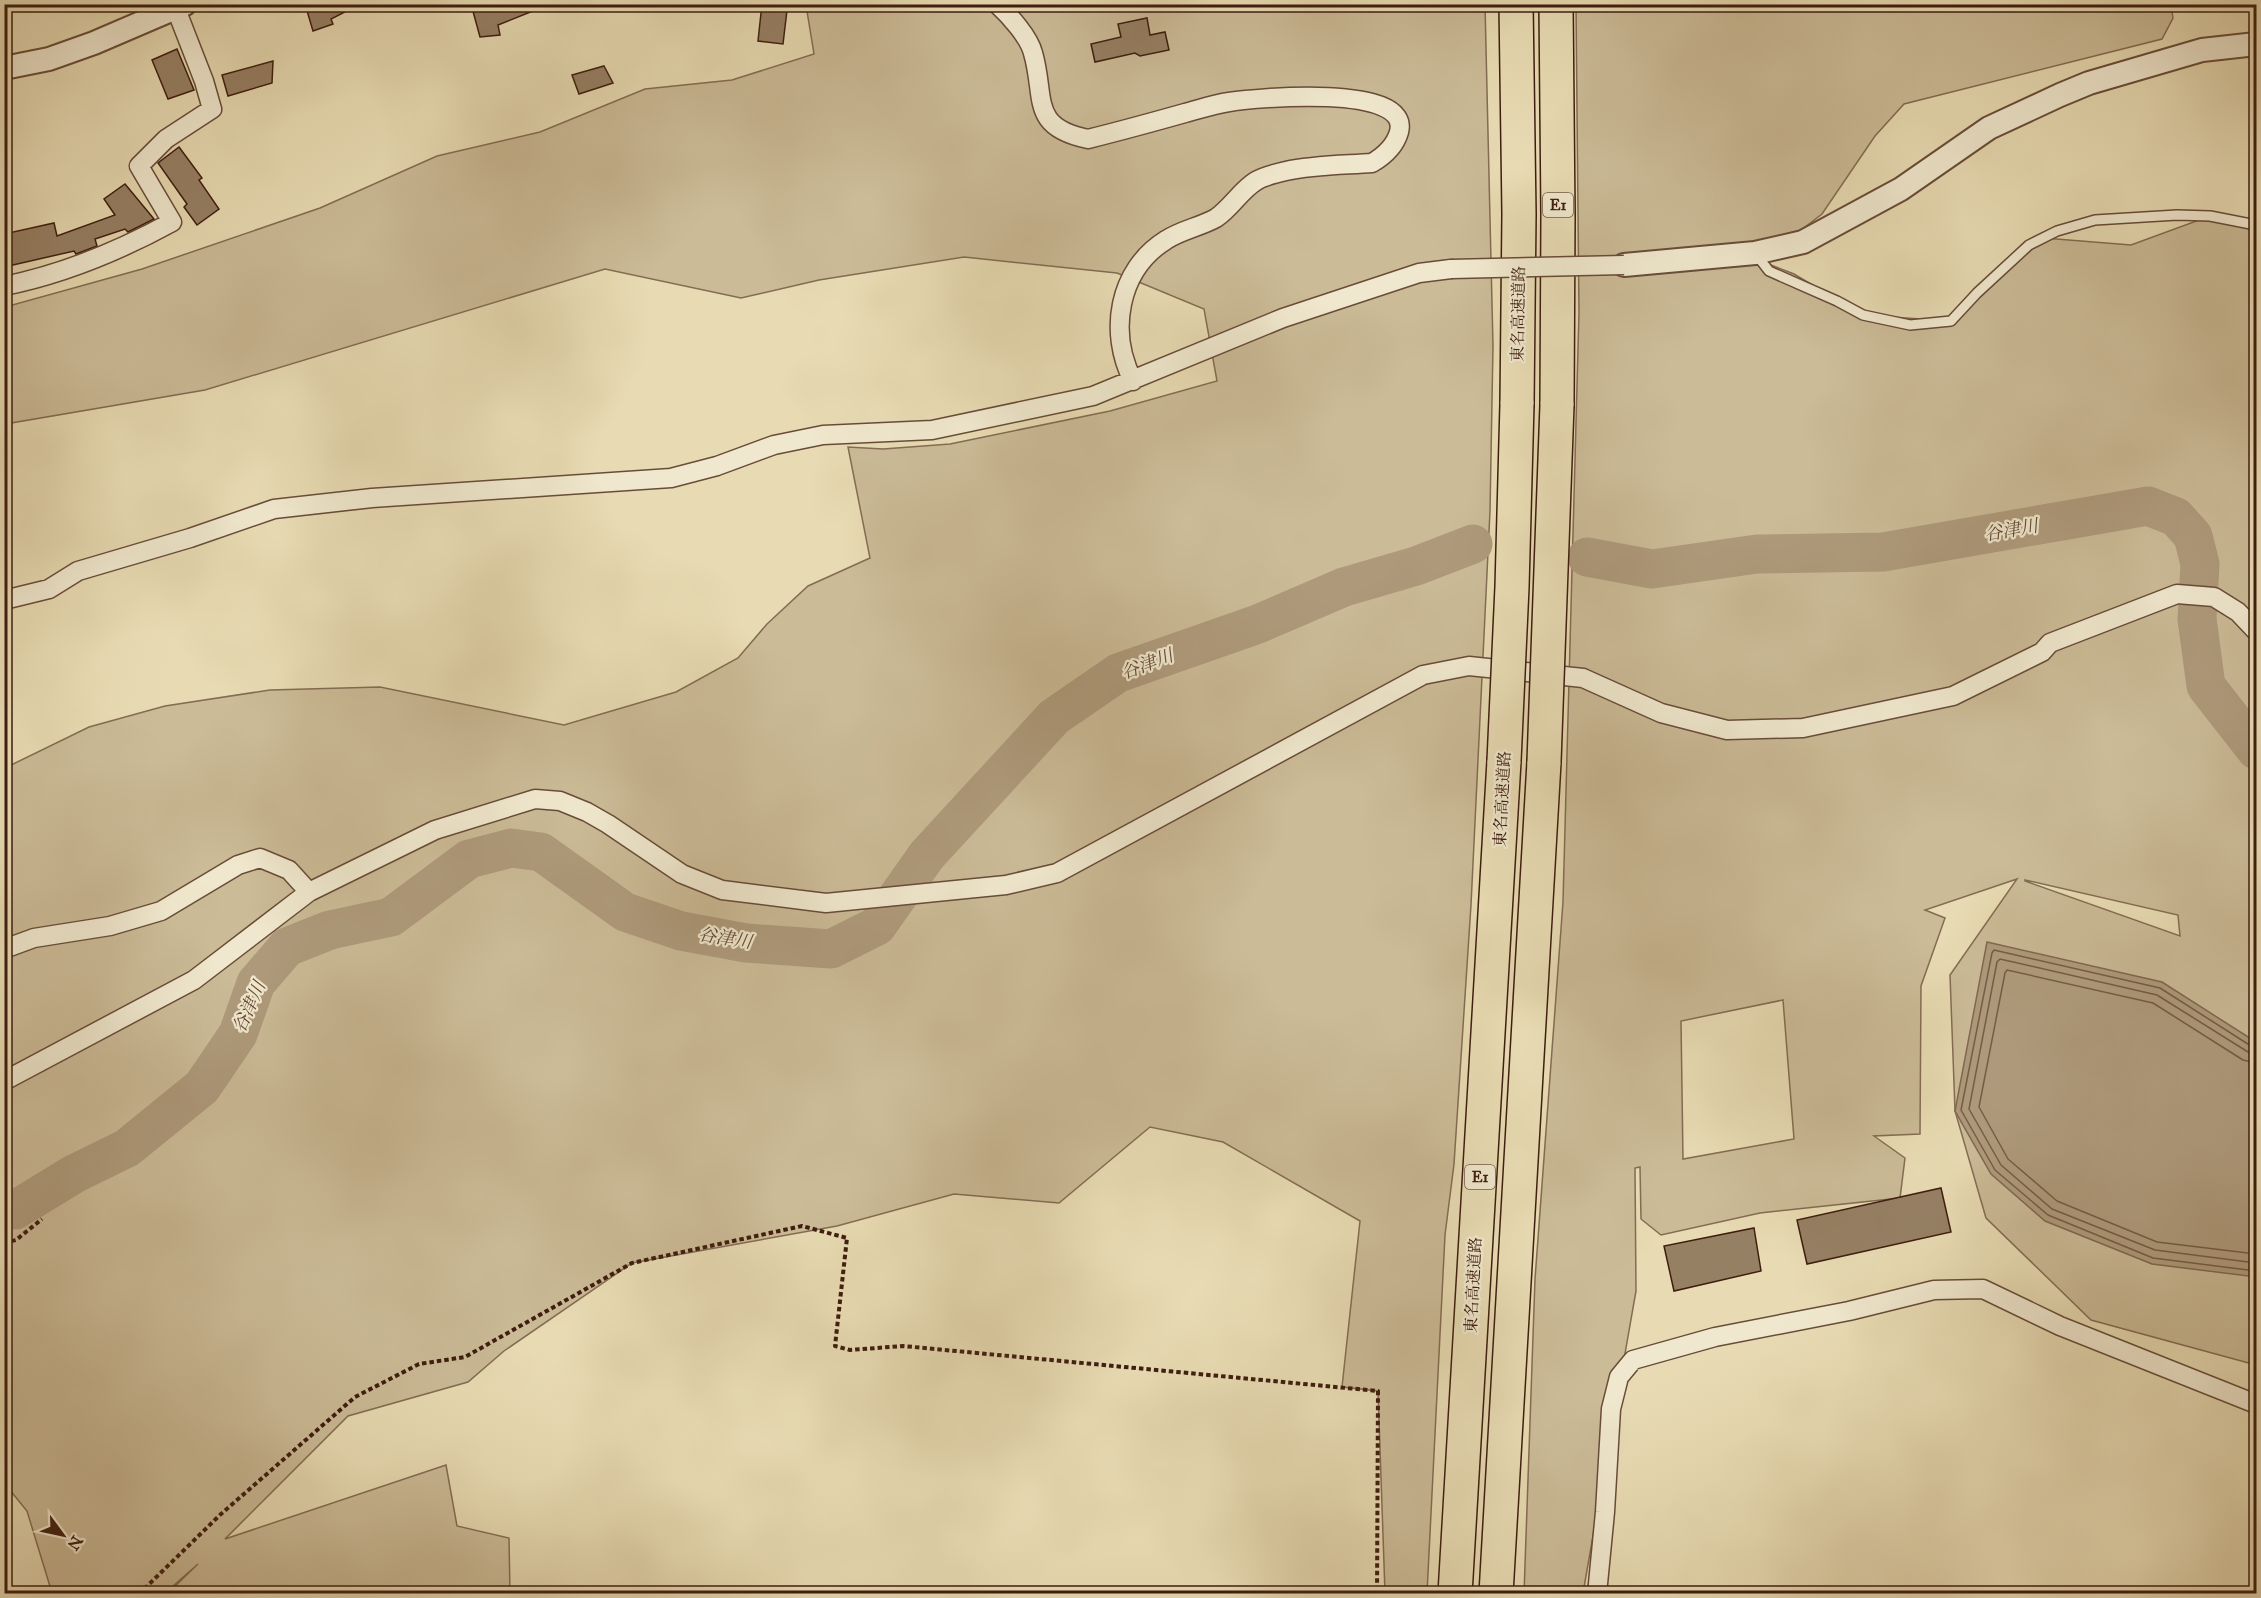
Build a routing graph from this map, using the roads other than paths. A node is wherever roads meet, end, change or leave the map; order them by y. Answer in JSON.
{"nodes":[{"id":1,"x":997,"y":4,"type":"edge"},
{"id":2,"x":1516,"y":4,"type":"edge"},
{"id":3,"x":1556,"y":4,"type":"edge"},
{"id":4,"x":180,"y":7,"type":"edge"},
{"id":5,"x":2256,"y":44,"type":"edge"},
{"id":6,"x":4,"y":68,"type":"edge"},
{"id":7,"x":2256,"y":225,"type":"edge"},
{"id":8,"x":1755,"y":253,"type":"junction"},
{"id":9,"x":1624,"y":265,"type":"joint"},
{"id":10,"x":4,"y":286,"type":"edge"},
{"id":11,"x":1133,"y":381,"type":"junction"},
{"id":12,"x":4,"y":600,"type":"edge"},
{"id":13,"x":2256,"y":630,"type":"edge"},
{"id":14,"x":309,"y":892,"type":"junction"},
{"id":15,"x":4,"y":949,"type":"edge"},
{"id":16,"x":4,"y":1081,"type":"edge"},
{"id":17,"x":2256,"y":1404,"type":"edge"},
{"id":18,"x":1455,"y":1593,"type":"edge"},
{"id":19,"x":1496,"y":1593,"type":"edge"},
{"id":20,"x":1597,"y":1593,"type":"edge"}],
"edges":[{"from":1,"to":11,"type":"street"},
{"from":2,"to":18,"type":"highway","name":"東名高速道路","number":"E1","bridge":true},
{"from":3,"to":19,"type":"highway","number":"E1","bridge":true},
{"from":4,"to":6,"type":"street"},
{"from":4,"to":10,"type":"street"},
{"from":5,"to":8,"type":"street"},
{"from":7,"to":8,"type":"lane"},
{"from":8,"to":9,"type":"street"},
{"from":9,"to":11,"type":"street","bridge":true},
{"from":11,"to":12,"type":"street"},
{"from":13,"to":14,"type":"street"},
{"from":14,"to":15,"type":"street"},
{"from":14,"to":16,"type":"street"},
{"from":17,"to":20,"type":"street"}]}
